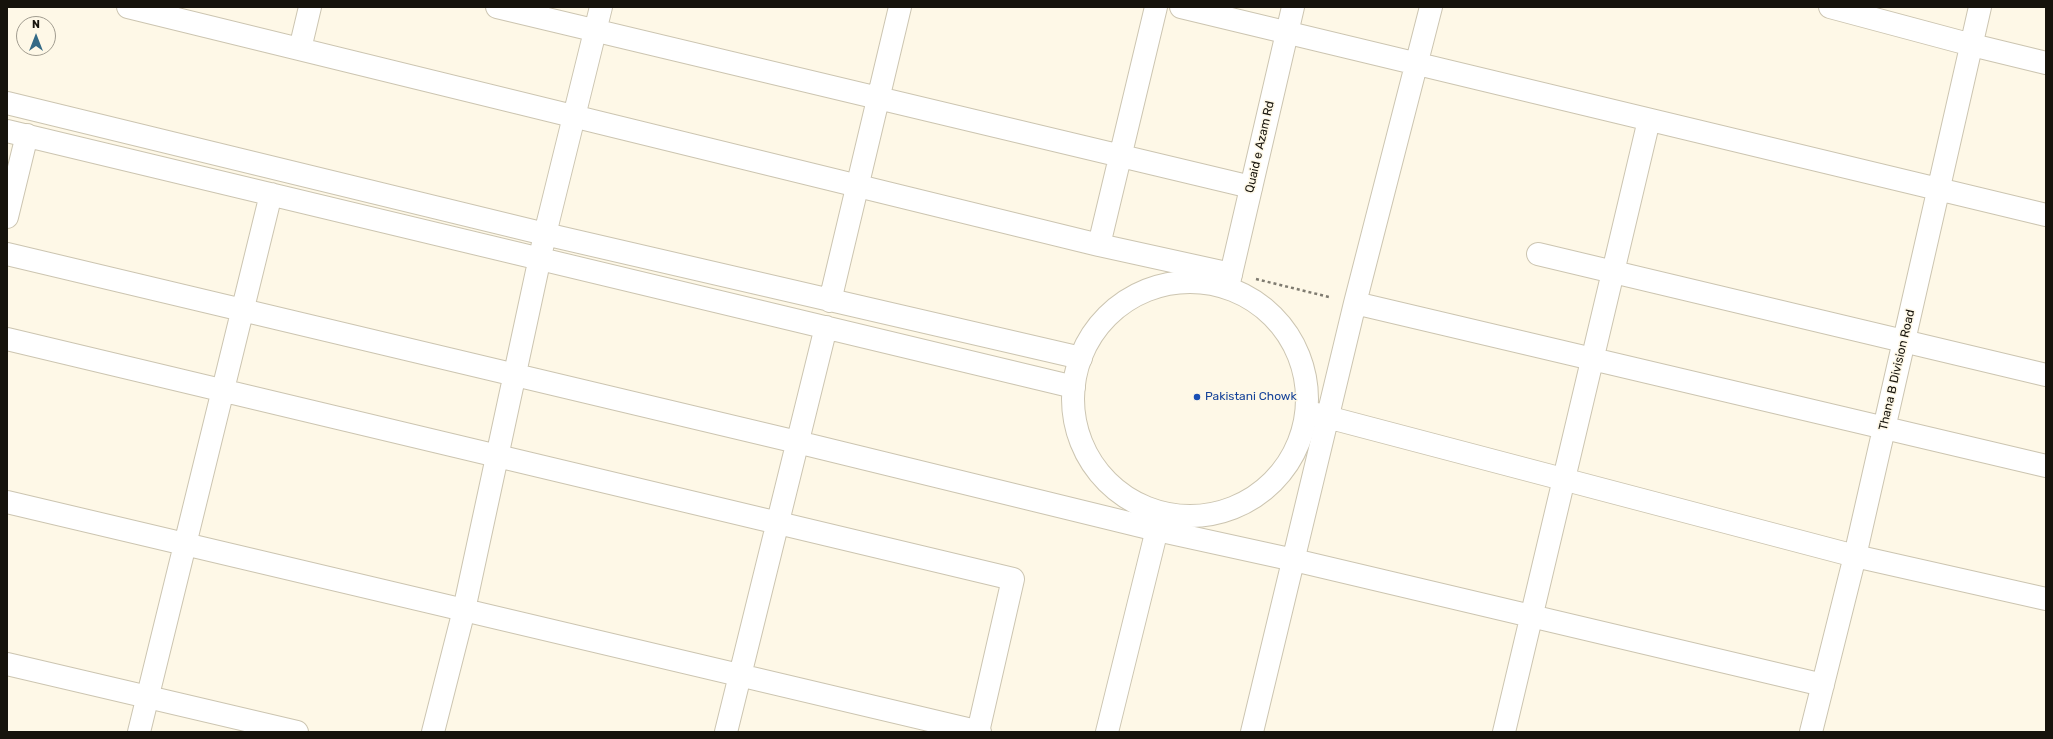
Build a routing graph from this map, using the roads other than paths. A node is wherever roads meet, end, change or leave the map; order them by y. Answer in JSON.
{"nodes":[{"id":1,"x":128,"y":7,"type":"edge"},
{"id":2,"x":310,"y":7,"type":"edge"},
{"id":3,"x":497,"y":7,"type":"edge"},
{"id":4,"x":601,"y":7,"type":"edge"},
{"id":5,"x":900,"y":7,"type":"edge"},
{"id":6,"x":1156,"y":7,"type":"edge"},
{"id":7,"x":1181,"y":7,"type":"edge"},
{"id":8,"x":1293,"y":7,"type":"edge"},
{"id":9,"x":1431,"y":7,"type":"edge"},
{"id":10,"x":1830,"y":7,"type":"edge"},
{"id":11,"x":1980,"y":7,"type":"edge"},
{"id":12,"x":595,"y":31,"type":"junction"},
{"id":13,"x":1287,"y":33,"type":"junction"},
{"id":14,"x":1972,"y":45,"type":"junction"},
{"id":15,"x":300,"y":49,"type":"junction"},
{"id":16,"x":2046,"y":62,"type":"edge"},
{"id":17,"x":1416,"y":64,"type":"junction"},
{"id":18,"x":878,"y":98,"type":"junction"},
{"id":19,"x":7,"y":103,"type":"edge"},
{"id":20,"x":574,"y":117,"type":"junction"},
{"id":21,"x":1649,"y":120,"type":"junction"},
{"id":22,"x":17,"y":133,"type":"edge"},
{"id":23,"x":1120,"y":156,"type":"junction"},
{"id":24,"x":857,"y":186,"type":"junction"},
{"id":25,"x":1251,"y":187,"type":"junction"},
{"id":26,"x":1939,"y":189,"type":"junction"},
{"id":27,"x":271,"y":194,"type":"junction"},
{"id":28,"x":2046,"y":215,"type":"edge"},
{"id":29,"x":7,"y":217,"type":"edge"},
{"id":30,"x":545,"y":234,"type":"junction"},
{"id":31,"x":1099,"y":245,"type":"junction"},
{"id":32,"x":7,"y":254,"type":"edge"},
{"id":33,"x":1538,"y":254,"type":"dead end"},
{"id":34,"x":540,"y":258,"type":"junction"},
{"id":35,"x":1614,"y":272,"type":"junction"},
{"id":36,"x":1230,"y":280,"type":"junction"},
{"id":37,"x":830,"y":301,"type":"junction"},
{"id":38,"x":1355,"y":303,"type":"junction"},
{"id":39,"x":243,"y":310,"type":"junction"},
{"id":40,"x":826,"y":327,"type":"junction"},
{"id":41,"x":7,"y":339,"type":"edge"},
{"id":42,"x":1904,"y":341,"type":"junction"},
{"id":43,"x":1081,"y":358,"type":"junction"},
{"id":44,"x":1593,"y":359,"type":"junction"},
{"id":45,"x":515,"y":375,"type":"junction"},
{"id":46,"x":2046,"y":375,"type":"edge"},
{"id":47,"x":1074,"y":387,"type":"junction"},
{"id":48,"x":223,"y":391,"type":"junction"},
{"id":49,"x":1318,"y":415,"type":"junction"},
{"id":50,"x":1884,"y":428,"type":"junction"},
{"id":51,"x":797,"y":442,"type":"junction"},
{"id":52,"x":497,"y":456,"type":"junction"},
{"id":53,"x":2046,"y":466,"type":"edge"},
{"id":54,"x":1565,"y":480,"type":"junction"},
{"id":55,"x":7,"y":502,"type":"edge"},
{"id":56,"x":1159,"y":521,"type":"junction"},
{"id":57,"x":778,"y":523,"type":"junction"},
{"id":58,"x":186,"y":544,"type":"junction"},
{"id":59,"x":1855,"y":556,"type":"junction"},
{"id":60,"x":1294,"y":560,"type":"junction"},
{"id":61,"x":2046,"y":599,"type":"edge"},
{"id":62,"x":464,"y":610,"type":"junction"},
{"id":63,"x":1532,"y":616,"type":"junction"},
{"id":64,"x":7,"y":664,"type":"edge"},
{"id":65,"x":740,"y":675,"type":"junction"},
{"id":66,"x":1823,"y":685,"type":"junction"},
{"id":67,"x":148,"y":697,"type":"junction"},
{"id":68,"x":139,"y":732,"type":"edge"},
{"id":69,"x":297,"y":732,"type":"edge"},
{"id":70,"x":433,"y":732,"type":"edge"},
{"id":71,"x":726,"y":732,"type":"edge"},
{"id":72,"x":978,"y":732,"type":"edge"},
{"id":73,"x":1107,"y":732,"type":"edge"},
{"id":74,"x":1252,"y":732,"type":"edge"},
{"id":75,"x":1504,"y":732,"type":"edge"},
{"id":76,"x":1811,"y":732,"type":"edge"}],
"edges":[{"from":1,"to":15,"type":"street"},
{"from":2,"to":15,"type":"street"},
{"from":3,"to":12,"type":"street"},
{"from":4,"to":12,"type":"street"},
{"from":5,"to":18,"type":"street"},
{"from":6,"to":23,"type":"street"},
{"from":7,"to":13,"type":"street"},
{"from":8,"to":13,"type":"street","name":"Quaid e Azam Rd"},
{"from":9,"to":17,"type":"street"},
{"from":10,"to":14,"type":"street"},
{"from":11,"to":14,"type":"street","name":"Thana B Division Road"},
{"from":12,"to":18,"type":"street"},
{"from":12,"to":20,"type":"street"},
{"from":13,"to":17,"type":"street"},
{"from":13,"to":25,"type":"street","name":"Quaid e Azam Rd"},
{"from":14,"to":16,"type":"street"},
{"from":14,"to":26,"type":"street","name":"Thana B Division Road"},
{"from":15,"to":20,"type":"street"},
{"from":17,"to":21,"type":"street"},
{"from":17,"to":38,"type":"street"},
{"from":18,"to":23,"type":"street"},
{"from":18,"to":24,"type":"street"},
{"from":19,"to":30,"type":"street"},
{"from":20,"to":24,"type":"street"},
{"from":20,"to":30,"type":"street"},
{"from":21,"to":26,"type":"street"},
{"from":21,"to":35,"type":"street"},
{"from":22,"to":27,"type":"street"},
{"from":22,"to":29,"type":"street"},
{"from":23,"to":25,"type":"street"},
{"from":23,"to":31,"type":"street"},
{"from":24,"to":31,"type":"street"},
{"from":24,"to":37,"type":"street"},
{"from":25,"to":36,"type":"street","name":"Quaid e Azam Rd"},
{"from":26,"to":28,"type":"street"},
{"from":26,"to":42,"type":"street","name":"Thana B Division Road"},
{"from":27,"to":34,"type":"street"},
{"from":27,"to":39,"type":"street"},
{"from":30,"to":34,"type":"street"},
{"from":30,"to":37,"type":"street"},
{"from":31,"to":36,"type":"street"},
{"from":32,"to":39,"type":"street"},
{"from":33,"to":35,"type":"street"},
{"from":34,"to":40,"type":"street"},
{"from":34,"to":45,"type":"street"},
{"from":35,"to":42,"type":"street"},
{"from":35,"to":44,"type":"street"},
{"from":36,"to":43,"type":"street"},
{"from":36,"to":49,"type":"street"},
{"from":37,"to":43,"type":"street"},
{"from":38,"to":44,"type":"street"},
{"from":38,"to":49,"type":"street"},
{"from":39,"to":45,"type":"street"},
{"from":39,"to":48,"type":"street"},
{"from":40,"to":47,"type":"street"},
{"from":40,"to":51,"type":"street"},
{"from":41,"to":48,"type":"street"},
{"from":42,"to":46,"type":"street"},
{"from":42,"to":50,"type":"street","name":"Thana B Division Road"},
{"from":43,"to":47,"type":"street"},
{"from":44,"to":50,"type":"street"},
{"from":44,"to":54,"type":"street"},
{"from":45,"to":51,"type":"street"},
{"from":45,"to":52,"type":"street"},
{"from":47,"to":56,"type":"street"},
{"from":48,"to":52,"type":"street"},
{"from":48,"to":58,"type":"street"},
{"from":49,"to":54,"type":"street"},
{"from":49,"to":56,"type":"street"},
{"from":49,"to":60,"type":"street"},
{"from":50,"to":53,"type":"street"},
{"from":50,"to":59,"type":"street","name":"Thana B Division Road"},
{"from":51,"to":56,"type":"street"},
{"from":51,"to":57,"type":"street"},
{"from":52,"to":57,"type":"street"},
{"from":52,"to":62,"type":"street"},
{"from":54,"to":59,"type":"street"},
{"from":54,"to":63,"type":"street"},
{"from":55,"to":58,"type":"street"},
{"from":56,"to":60,"type":"street"},
{"from":56,"to":73,"type":"street"},
{"from":57,"to":65,"type":"street"},
{"from":57,"to":72,"type":"street"},
{"from":58,"to":62,"type":"street"},
{"from":58,"to":67,"type":"street"},
{"from":59,"to":61,"type":"street"},
{"from":59,"to":66,"type":"street","name":"Thana B Division Road"},
{"from":60,"to":63,"type":"street"},
{"from":60,"to":74,"type":"street"},
{"from":62,"to":65,"type":"street"},
{"from":62,"to":70,"type":"street"},
{"from":63,"to":66,"type":"street"},
{"from":63,"to":75,"type":"street"},
{"from":64,"to":67,"type":"street"},
{"from":65,"to":71,"type":"street"},
{"from":65,"to":72,"type":"street"},
{"from":66,"to":76,"type":"street","name":"Thana B Division Road"},
{"from":67,"to":68,"type":"street"},
{"from":67,"to":69,"type":"street"}]}
